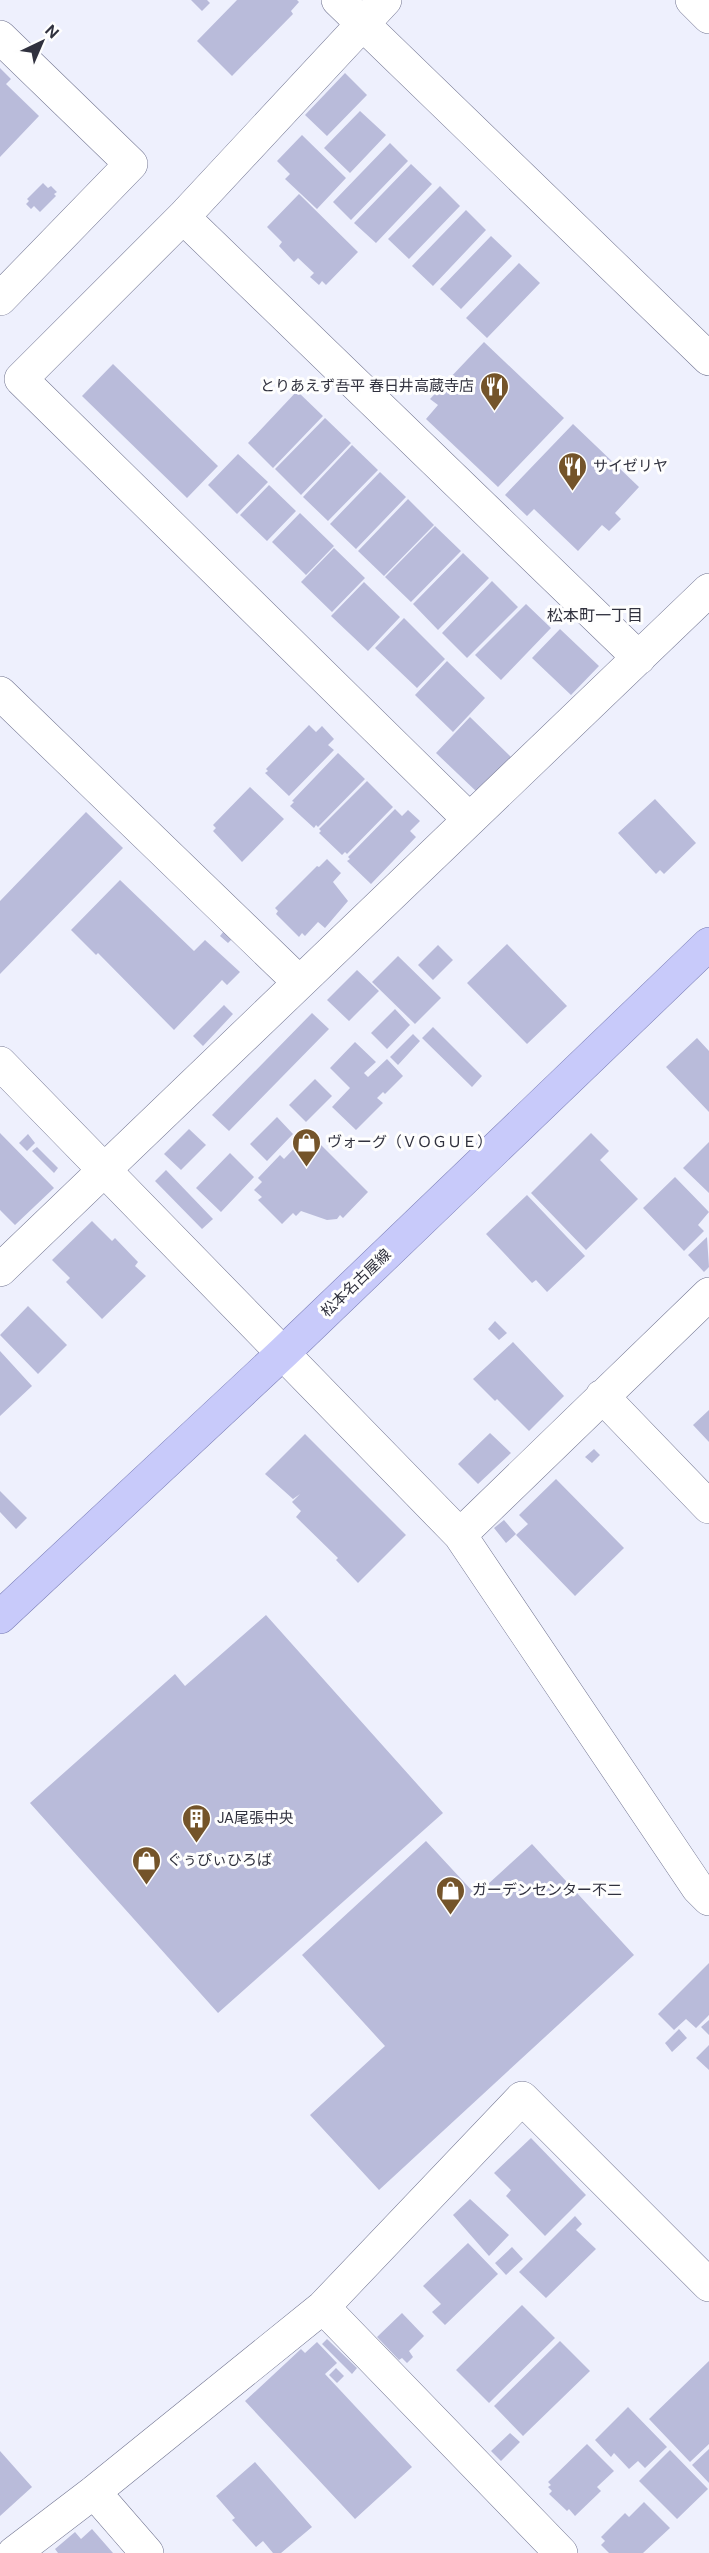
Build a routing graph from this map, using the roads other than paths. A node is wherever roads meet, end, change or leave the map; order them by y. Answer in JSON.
{"nodes":[{"id":1,"x":338,"y":0,"type":"edge"},
{"id":2,"x":385,"y":0,"type":"edge"},
{"id":3,"x":692,"y":0,"type":"edge"},
{"id":4,"x":709,"y":17,"type":"edge"},
{"id":5,"x":362,"y":23,"type":"junction"},
{"id":6,"x":0,"y":38,"type":"edge"},
{"id":7,"x":183,"y":217,"type":"junction"},
{"id":8,"x":0,"y":299,"type":"edge"},
{"id":9,"x":709,"y":359,"type":"edge"},
{"id":10,"x":709,"y":590,"type":"edge"},
{"id":11,"x":639,"y":658,"type":"junction"},
{"id":12,"x":0,"y":693,"type":"edge"},
{"id":13,"x":469,"y":819,"type":"junction"},
{"id":14,"x":709,"y":944,"type":"edge"},
{"id":15,"x":299,"y":982,"type":"junction"},
{"id":16,"x":0,"y":1063,"type":"edge"},
{"id":17,"x":104,"y":1170,"type":"junction"},
{"id":18,"x":0,"y":1270,"type":"edge"},
{"id":19,"x":709,"y":1294,"type":"edge"},
{"id":20,"x":284,"y":1352,"type":"junction"},
{"id":21,"x":602,"y":1396,"type":"junction"},
{"id":22,"x":709,"y":1507,"type":"edge"},
{"id":23,"x":460,"y":1535,"type":"junction"},
{"id":24,"x":0,"y":1617,"type":"edge"},
{"id":25,"x":709,"y":1899,"type":"edge"},
{"id":26,"x":709,"y":2285,"type":"edge"},
{"id":27,"x":323,"y":2307,"type":"junction"},
{"id":28,"x":94,"y":2492,"type":"junction"},
{"id":29,"x":14,"y":2553,"type":"edge"},
{"id":30,"x":147,"y":2553,"type":"edge"},
{"id":31,"x":561,"y":2553,"type":"edge"}],
"edges":[{"from":1,"to":5,"type":"street"},
{"from":2,"to":5,"type":"street"},
{"from":3,"to":4,"type":"street"},
{"from":5,"to":7,"type":"street"},
{"from":5,"to":9,"type":"street"},
{"from":6,"to":8,"type":"street"},
{"from":7,"to":11,"type":"street"},
{"from":7,"to":13,"type":"street"},
{"from":10,"to":11,"type":"street"},
{"from":11,"to":13,"type":"street"},
{"from":12,"to":15,"type":"street"},
{"from":13,"to":15,"type":"street"},
{"from":14,"to":20,"type":"main road","name":"松本名古屋線"},
{"from":15,"to":17,"type":"street"},
{"from":16,"to":17,"type":"street"},
{"from":17,"to":18,"type":"street"},
{"from":17,"to":20,"type":"street"},
{"from":19,"to":21,"type":"street"},
{"from":20,"to":23,"type":"street"},
{"from":20,"to":24,"type":"main road","name":"松本名古屋線"},
{"from":21,"to":22,"type":"street"},
{"from":21,"to":23,"type":"street"},
{"from":23,"to":25,"type":"street"},
{"from":26,"to":27,"type":"street"},
{"from":27,"to":28,"type":"street"},
{"from":27,"to":31,"type":"street"},
{"from":28,"to":29,"type":"street"},
{"from":28,"to":30,"type":"street"}]}
